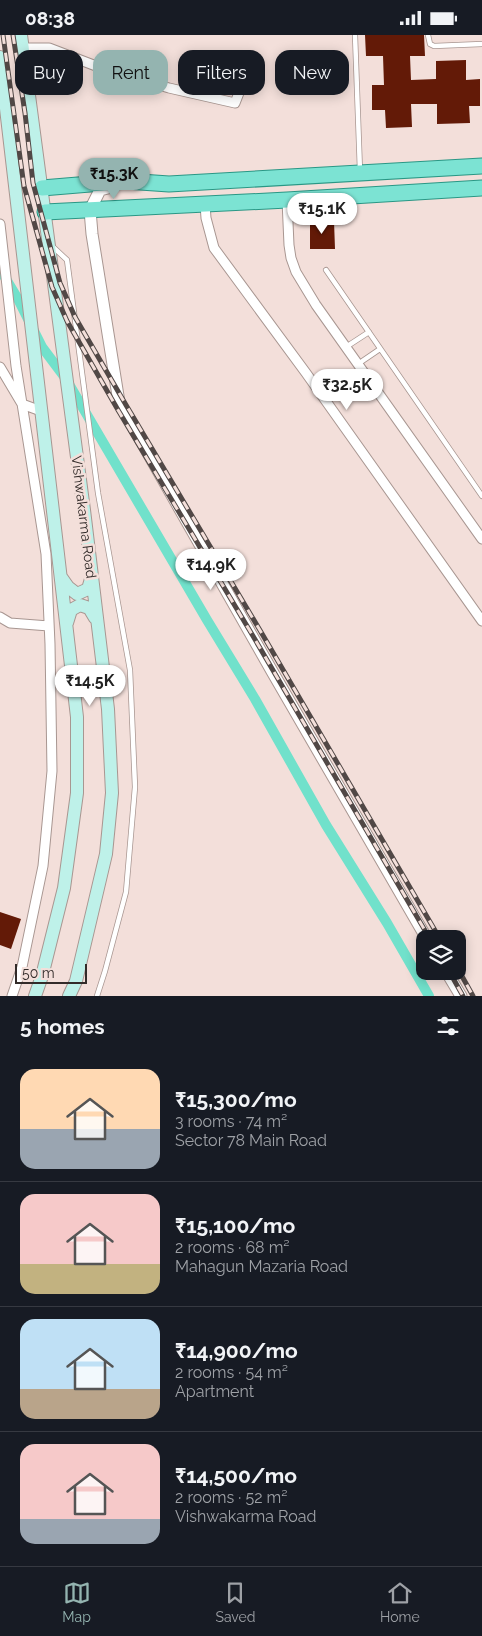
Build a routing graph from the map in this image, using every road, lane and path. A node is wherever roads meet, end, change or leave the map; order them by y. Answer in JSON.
{"nodes":[{"id":1,"x":21,"y":35,"type":"edge"},
{"id":2,"x":355,"y":35,"type":"edge"},
{"id":3,"x":428,"y":35,"type":"edge"},
{"id":4,"x":482,"y":45,"type":"edge"},
{"id":5,"x":22,"y":48,"type":"junction"},
{"id":6,"x":0,"y":57,"type":"edge"},
{"id":7,"x":178,"y":90,"type":"edge"},
{"id":8,"x":199,"y":95,"type":"edge"},
{"id":9,"x":238,"y":95,"type":"edge"},
{"id":10,"x":482,"y":166,"type":"edge"},
{"id":11,"x":428,"y":169,"type":"junction"},
{"id":12,"x":360,"y":173,"type":"junction"},
{"id":13,"x":126,"y":181,"type":"junction"},
{"id":14,"x":42,"y":188,"type":"junction"},
{"id":15,"x":482,"y":188,"type":"edge"},
{"id":16,"x":429,"y":191,"type":"junction"},
{"id":17,"x":287,"y":200,"type":"junction"},
{"id":18,"x":205,"y":204,"type":"junction"},
{"id":19,"x":90,"y":210,"type":"junction"},
{"id":20,"x":45,"y":212,"type":"junction"},
{"id":21,"x":0,"y":224,"type":"edge"},
{"id":22,"x":49,"y":243,"type":"junction"},
{"id":23,"x":326,"y":270,"type":"dead end"},
{"id":24,"x":369,"y":332,"type":"junction"},
{"id":25,"x":346,"y":347,"type":"junction"},
{"id":26,"x":380,"y":349,"type":"junction"},
{"id":27,"x":358,"y":364,"type":"junction"},
{"id":28,"x":0,"y":367,"type":"edge"},
{"id":29,"x":22,"y":404,"type":"junction"},
{"id":30,"x":41,"y":411,"type":"junction"},
{"id":31,"x":482,"y":496,"type":"edge"},
{"id":32,"x":482,"y":539,"type":"edge"},
{"id":33,"x":61,"y":577,"type":"junction"},
{"id":34,"x":91,"y":579,"type":"junction"},
{"id":35,"x":0,"y":617,"type":"edge"},
{"id":36,"x":97,"y":621,"type":"junction"},
{"id":37,"x":482,"y":621,"type":"edge"},
{"id":38,"x":66,"y":625,"type":"junction"},
{"id":39,"x":49,"y":626,"type":"junction"},
{"id":40,"x":422,"y":930,"type":"edge"},
{"id":41,"x":451,"y":980,"type":"edge"},
{"id":42,"x":12,"y":996,"type":"edge"},
{"id":43,"x":35,"y":996,"type":"edge"},
{"id":44,"x":70,"y":996,"type":"edge"},
{"id":45,"x":96,"y":996,"type":"edge"},
{"id":46,"x":461,"y":996,"type":"edge"}],
"edges":[{"from":1,"to":5,"type":"main road","name":"Vishwakarma Road"},
{"from":2,"to":12,"type":"lane"},
{"from":3,"to":4,"type":"lane"},
{"from":5,"to":7,"type":"street"},
{"from":5,"to":14,"type":"main road","name":"Vishwakarma Road"},
{"from":6,"to":30,"type":"main road"},
{"from":8,"to":9,"type":"street"},
{"from":10,"to":11,"type":"main road"},
{"from":11,"to":12,"type":"main road"},
{"from":11,"to":16,"type":"main road"},
{"from":12,"to":13,"type":"main road"},
{"from":13,"to":14,"type":"main road"},
{"from":13,"to":19,"type":"street"},
{"from":14,"to":20,"type":"main road","name":"Vishwakarma Road"},
{"from":15,"to":16,"type":"main road"},
{"from":16,"to":17,"type":"main road"},
{"from":17,"to":18,"type":"main road"},
{"from":17,"to":25,"type":"street"},
{"from":18,"to":19,"type":"main road"},
{"from":18,"to":37,"type":"street"},
{"from":19,"to":20,"type":"main road"},
{"from":19,"to":40,"type":"street"},
{"from":20,"to":22,"type":"main road","name":"Vishwakarma Road"},
{"from":21,"to":29,"type":"street"},
{"from":22,"to":34,"type":"main road","name":"Vishwakarma Road"},
{"from":22,"to":45,"type":"lane"},
{"from":23,"to":24,"type":"lane"},
{"from":24,"to":25,"type":"lane"},
{"from":24,"to":26,"type":"lane"},
{"from":25,"to":27,"type":"street"},
{"from":26,"to":27,"type":"lane"},
{"from":26,"to":31,"type":"lane"},
{"from":27,"to":32,"type":"street"},
{"from":28,"to":29,"type":"street"},
{"from":29,"to":30,"type":"street"},
{"from":29,"to":39,"type":"street"},
{"from":30,"to":33,"type":"main road"},
{"from":33,"to":34,"type":"main road"},
{"from":33,"to":38,"type":"main road"},
{"from":34,"to":36,"type":"main road","name":"Vishwakarma Road"},
{"from":35,"to":39,"type":"street"},
{"from":36,"to":38,"type":"main road"},
{"from":36,"to":44,"type":"main road","name":"Vishwakarma Road"},
{"from":38,"to":43,"type":"main road"},
{"from":39,"to":42,"type":"street"},
{"from":41,"to":46,"type":"street"}]}
